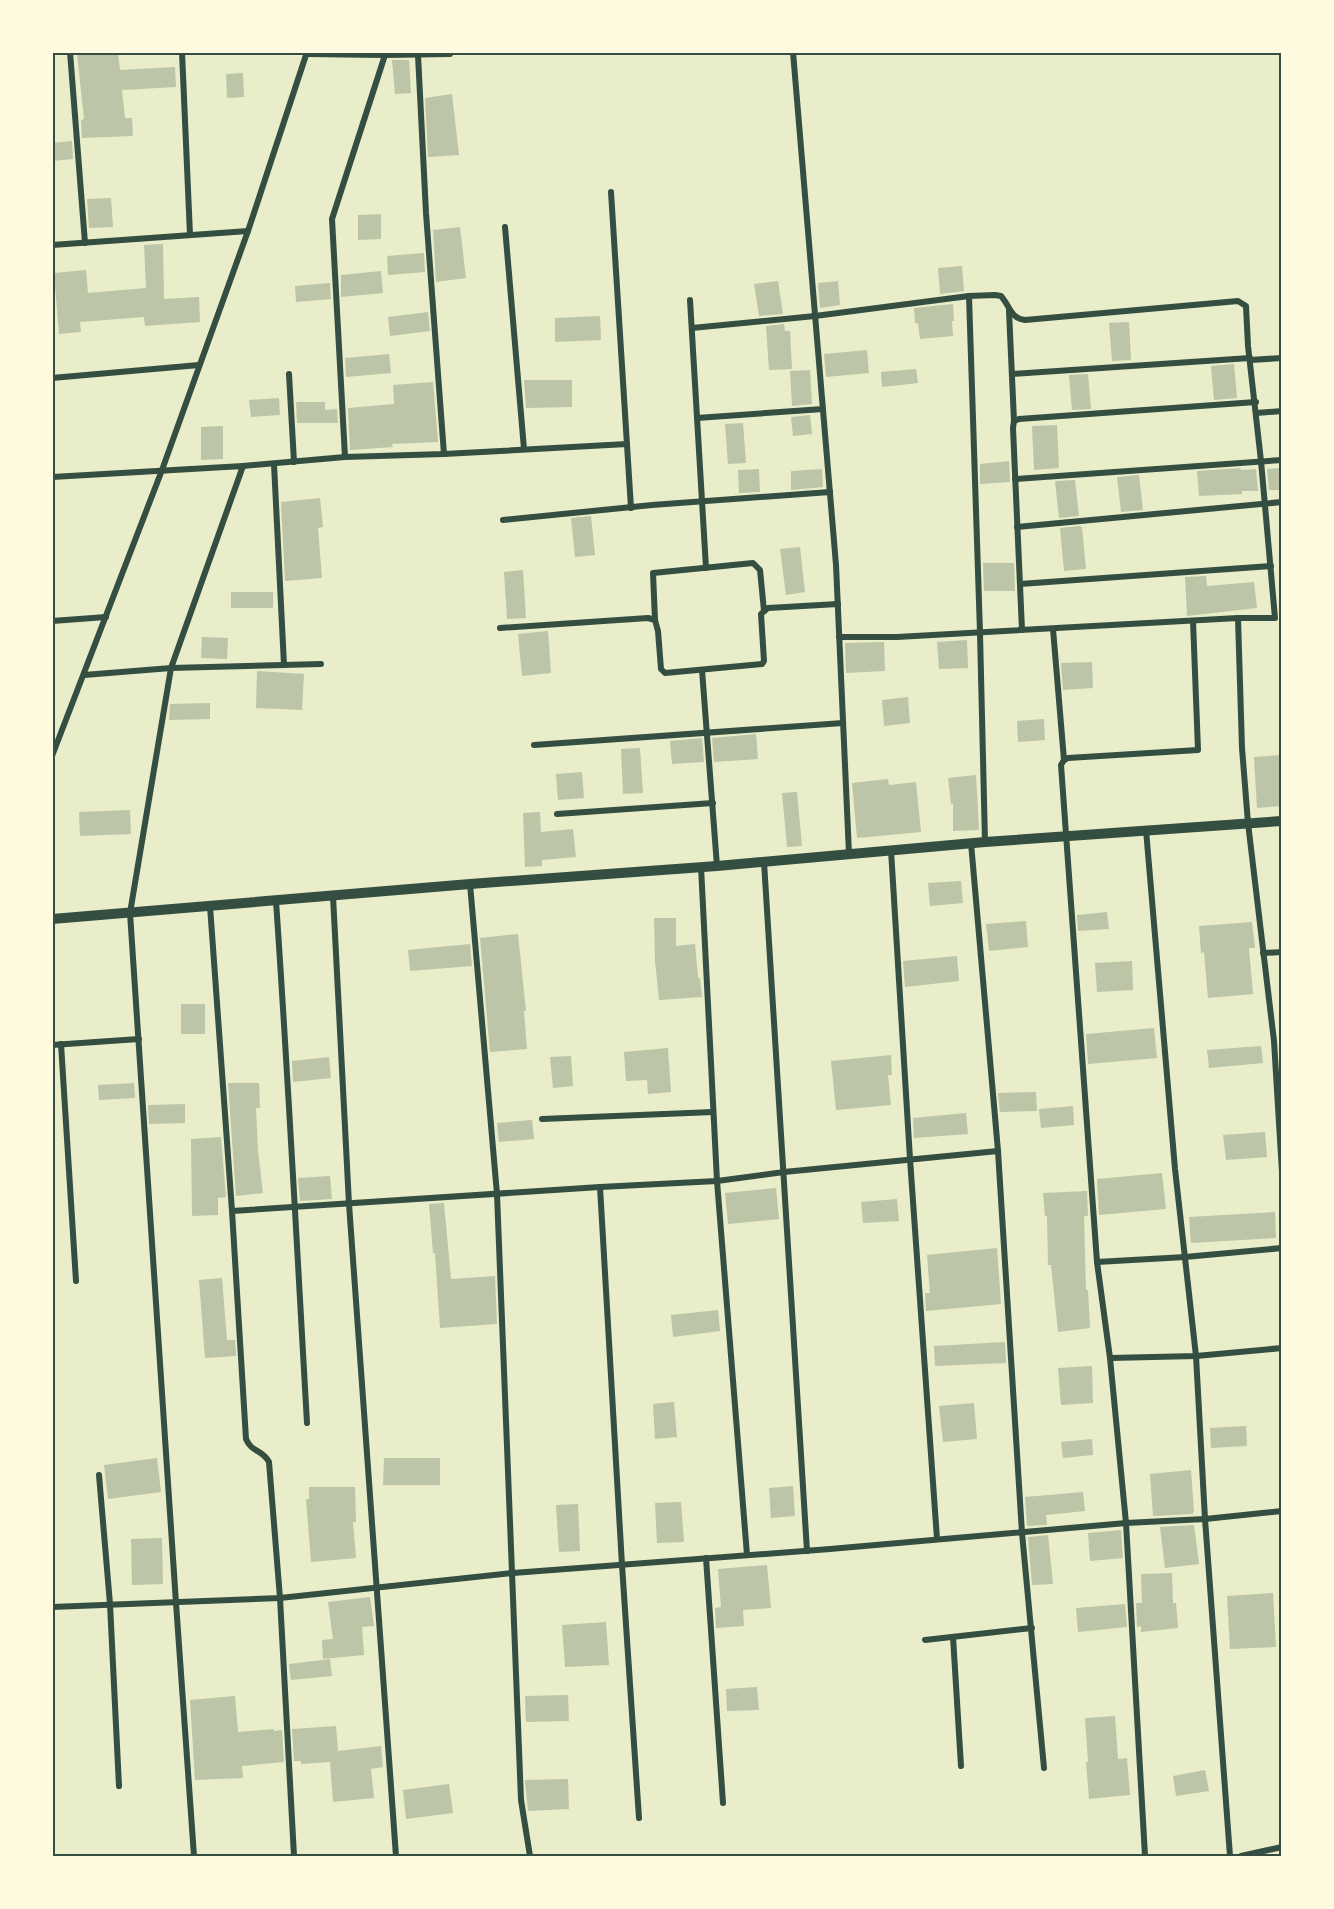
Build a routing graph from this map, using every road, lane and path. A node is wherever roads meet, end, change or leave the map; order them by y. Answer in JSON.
{"nodes":[{"id":1,"x":70,"y":52,"type":"edge"},
{"id":2,"x":182,"y":52,"type":"edge"},
{"id":3,"x":794,"y":52,"type":"edge"},
{"id":4,"x":307,"y":53,"type":"edge"},
{"id":5,"x":450,"y":54,"type":"dead end"},
{"id":6,"x":418,"y":55,"type":"junction"},
{"id":7,"x":385,"y":56,"type":"junction"},
{"id":8,"x":611,"y":192,"type":"dead end"},
{"id":9,"x":506,"y":227,"type":"dead end"},
{"id":10,"x":248,"y":231,"type":"junction"},
{"id":11,"x":190,"y":235,"type":"junction"},
{"id":12,"x":85,"y":243,"type":"junction"},
{"id":13,"x":52,"y":245,"type":"edge"},
{"id":14,"x":969,"y":296,"type":"junction"},
{"id":15,"x":690,"y":300,"type":"dead end"},
{"id":16,"x":1009,"y":308,"type":"junction"},
{"id":17,"x":815,"y":316,"type":"junction"},
{"id":18,"x":692,"y":328,"type":"junction"},
{"id":19,"x":1281,"y":358,"type":"edge"},
{"id":20,"x":1250,"y":359,"type":"junction"},
{"id":21,"x":199,"y":365,"type":"junction"},
{"id":22,"x":289,"y":374,"type":"dead end"},
{"id":23,"x":1012,"y":374,"type":"junction"},
{"id":24,"x":52,"y":378,"type":"edge"},
{"id":25,"x":1256,"y":402,"type":"junction"},
{"id":26,"x":823,"y":409,"type":"junction"},
{"id":27,"x":1281,"y":411,"type":"edge"},
{"id":28,"x":1257,"y":413,"type":"junction"},
{"id":29,"x":697,"y":418,"type":"junction"},
{"id":30,"x":1014,"y":421,"type":"junction"},
{"id":31,"x":627,"y":444,"type":"junction"},
{"id":32,"x":524,"y":449,"type":"junction"},
{"id":33,"x":444,"y":454,"type":"junction"},
{"id":34,"x":345,"y":457,"type":"junction"},
{"id":35,"x":1281,"y":460,"type":"edge"},
{"id":36,"x":1261,"y":461,"type":"junction"},
{"id":37,"x":294,"y":462,"type":"junction"},
{"id":38,"x":274,"y":464,"type":"junction"},
{"id":39,"x":243,"y":466,"type":"junction"},
{"id":40,"x":162,"y":470,"type":"junction"},
{"id":41,"x":52,"y":477,"type":"edge"},
{"id":42,"x":1015,"y":479,"type":"junction"},
{"id":43,"x":830,"y":492,"type":"junction"},
{"id":44,"x":702,"y":502,"type":"junction"},
{"id":45,"x":1281,"y":502,"type":"edge"},
{"id":46,"x":1265,"y":503,"type":"junction"},
{"id":47,"x":631,"y":508,"type":"junction"},
{"id":48,"x":502,"y":520,"type":"dead end"},
{"id":49,"x":1017,"y":527,"type":"junction"},
{"id":50,"x":1271,"y":566,"type":"junction"},
{"id":51,"x":706,"y":568,"type":"junction"},
{"id":52,"x":1020,"y":584,"type":"junction"},
{"id":53,"x":838,"y":604,"type":"junction"},
{"id":54,"x":764,"y":611,"type":"junction"},
{"id":55,"x":106,"y":617,"type":"junction"},
{"id":56,"x":1238,"y":618,"type":"junction"},
{"id":57,"x":1278,"y":618,"type":"edge"},
{"id":58,"x":655,"y":620,"type":"junction"},
{"id":59,"x":52,"y":621,"type":"edge"},
{"id":60,"x":1193,"y":621,"type":"junction"},
{"id":61,"x":500,"y":628,"type":"dead end"},
{"id":62,"x":1053,"y":629,"type":"junction"},
{"id":63,"x":1022,"y":630,"type":"junction"},
{"id":64,"x":980,"y":633,"type":"junction"},
{"id":65,"x":839,"y":637,"type":"junction"},
{"id":66,"x":321,"y":664,"type":"dead end"},
{"id":67,"x":284,"y":665,"type":"junction"},
{"id":68,"x":171,"y":668,"type":"junction"},
{"id":69,"x":702,"y":670,"type":"junction"},
{"id":70,"x":84,"y":675,"type":"junction"},
{"id":71,"x":843,"y":723,"type":"junction"},
{"id":72,"x":707,"y":732,"type":"junction"},
{"id":73,"x":534,"y":745,"type":"dead end"},
{"id":74,"x":53,"y":756,"type":"edge"},
{"id":75,"x":1064,"y":760,"type":"junction"},
{"id":76,"x":713,"y":803,"type":"junction"},
{"id":77,"x":556,"y":814,"type":"dead end"},
{"id":78,"x":1281,"y":821,"type":"edge"},
{"id":79,"x":1248,"y":823,"type":"junction"},
{"id":80,"x":1146,"y":830,"type":"junction"},
{"id":81,"x":1065,"y":836,"type":"junction"},
{"id":82,"x":985,"y":842,"type":"junction"},
{"id":83,"x":971,"y":843,"type":"junction"},
{"id":84,"x":891,"y":850,"type":"junction"},
{"id":85,"x":849,"y":854,"type":"junction"},
{"id":86,"x":764,"y":862,"type":"junction"},
{"id":87,"x":717,"y":866,"type":"junction"},
{"id":88,"x":701,"y":867,"type":"junction"},
{"id":89,"x":470,"y":884,"type":"junction"},
{"id":90,"x":333,"y":896,"type":"junction"},
{"id":91,"x":276,"y":901,"type":"junction"},
{"id":92,"x":210,"y":906,"type":"junction"},
{"id":93,"x":130,"y":913,"type":"junction"},
{"id":94,"x":52,"y":919,"type":"edge"},
{"id":95,"x":1281,"y":952,"type":"edge"},
{"id":96,"x":1263,"y":953,"type":"junction"},
{"id":97,"x":139,"y":1039,"type":"junction"},
{"id":98,"x":1274,"y":1041,"type":"junction"},
{"id":99,"x":1281,"y":1041,"type":"edge"},
{"id":100,"x":61,"y":1044,"type":"junction"},
{"id":101,"x":52,"y":1045,"type":"edge"},
{"id":102,"x":713,"y":1112,"type":"junction"},
{"id":103,"x":542,"y":1119,"type":"dead end"},
{"id":104,"x":1281,"y":1149,"type":"edge"},
{"id":105,"x":998,"y":1151,"type":"junction"},
{"id":106,"x":910,"y":1159,"type":"junction"},
{"id":107,"x":784,"y":1172,"type":"junction"},
{"id":108,"x":1281,"y":1173,"type":"edge"},
{"id":109,"x":717,"y":1181,"type":"junction"},
{"id":110,"x":600,"y":1187,"type":"junction"},
{"id":111,"x":497,"y":1194,"type":"junction"},
{"id":112,"x":349,"y":1204,"type":"junction"},
{"id":113,"x":294,"y":1207,"type":"junction"},
{"id":114,"x":232,"y":1211,"type":"junction"},
{"id":115,"x":1281,"y":1248,"type":"edge"},
{"id":116,"x":1185,"y":1257,"type":"junction"},
{"id":117,"x":1097,"y":1262,"type":"junction"},
{"id":118,"x":75,"y":1281,"type":"dead end"},
{"id":119,"x":1281,"y":1348,"type":"edge"},
{"id":120,"x":1196,"y":1356,"type":"junction"},
{"id":121,"x":1110,"y":1358,"type":"junction"},
{"id":122,"x":308,"y":1423,"type":"dead end"},
{"id":123,"x":99,"y":1475,"type":"dead end"},
{"id":124,"x":1281,"y":1511,"type":"edge"},
{"id":125,"x":1205,"y":1519,"type":"junction"},
{"id":126,"x":1126,"y":1523,"type":"junction"},
{"id":127,"x":1022,"y":1533,"type":"junction"},
{"id":128,"x":937,"y":1539,"type":"junction"},
{"id":129,"x":807,"y":1551,"type":"junction"},
{"id":130,"x":747,"y":1555,"type":"junction"},
{"id":131,"x":706,"y":1558,"type":"junction"},
{"id":132,"x":622,"y":1565,"type":"junction"},
{"id":133,"x":513,"y":1573,"type":"junction"},
{"id":134,"x":376,"y":1589,"type":"junction"},
{"id":135,"x":280,"y":1598,"type":"junction"},
{"id":136,"x":176,"y":1603,"type":"junction"},
{"id":137,"x":110,"y":1604,"type":"junction"},
{"id":138,"x":52,"y":1607,"type":"edge"},
{"id":139,"x":1032,"y":1628,"type":"junction"},
{"id":140,"x":953,"y":1637,"type":"junction"},
{"id":141,"x":925,"y":1640,"type":"dead end"},
{"id":142,"x":961,"y":1766,"type":"dead end"},
{"id":143,"x":1044,"y":1768,"type":"dead end"},
{"id":144,"x":119,"y":1786,"type":"dead end"},
{"id":145,"x":723,"y":1803,"type":"dead end"},
{"id":146,"x":639,"y":1818,"type":"dead end"},
{"id":147,"x":1281,"y":1847,"type":"edge"},
{"id":148,"x":194,"y":1857,"type":"edge"},
{"id":149,"x":294,"y":1857,"type":"edge"},
{"id":150,"x":396,"y":1857,"type":"edge"},
{"id":151,"x":530,"y":1857,"type":"edge"},
{"id":152,"x":1145,"y":1857,"type":"edge"},
{"id":153,"x":1230,"y":1857,"type":"edge"},
{"id":154,"x":1241,"y":1857,"type":"edge"}],
"edges":[{"from":1,"to":12,"type":"street"},
{"from":2,"to":11,"type":"street"},
{"from":3,"to":17,"type":"street"},
{"from":4,"to":7,"type":"street"},
{"from":4,"to":10,"type":"street"},
{"from":5,"to":6,"type":"street"},
{"from":6,"to":7,"type":"street"},
{"from":6,"to":33,"type":"street"},
{"from":7,"to":34,"type":"street"},
{"from":8,"to":31,"type":"street"},
{"from":9,"to":32,"type":"street"},
{"from":10,"to":11,"type":"street"},
{"from":10,"to":21,"type":"street"},
{"from":11,"to":12,"type":"street"},
{"from":12,"to":13,"type":"street"},
{"from":14,"to":16,"type":"street"},
{"from":14,"to":17,"type":"street"},
{"from":14,"to":64,"type":"street"},
{"from":15,"to":18,"type":"street"},
{"from":16,"to":20,"type":"street"},
{"from":16,"to":23,"type":"street"},
{"from":17,"to":18,"type":"street"},
{"from":17,"to":26,"type":"street"},
{"from":18,"to":29,"type":"street"},
{"from":19,"to":20,"type":"street"},
{"from":20,"to":23,"type":"street"},
{"from":20,"to":25,"type":"street"},
{"from":21,"to":24,"type":"street"},
{"from":21,"to":40,"type":"street"},
{"from":22,"to":37,"type":"street"},
{"from":23,"to":30,"type":"street"},
{"from":25,"to":28,"type":"street"},
{"from":25,"to":30,"type":"street"},
{"from":26,"to":29,"type":"street"},
{"from":26,"to":43,"type":"street"},
{"from":27,"to":28,"type":"street"},
{"from":28,"to":36,"type":"street"},
{"from":29,"to":44,"type":"street"},
{"from":30,"to":42,"type":"street"},
{"from":31,"to":32,"type":"street"},
{"from":31,"to":47,"type":"street"},
{"from":32,"to":33,"type":"street"},
{"from":33,"to":34,"type":"street"},
{"from":34,"to":37,"type":"street"},
{"from":35,"to":36,"type":"street"},
{"from":36,"to":42,"type":"street"},
{"from":36,"to":46,"type":"street"},
{"from":37,"to":38,"type":"street"},
{"from":38,"to":39,"type":"street"},
{"from":38,"to":67,"type":"street"},
{"from":39,"to":40,"type":"street"},
{"from":39,"to":68,"type":"street"},
{"from":40,"to":41,"type":"street"},
{"from":40,"to":55,"type":"street"},
{"from":42,"to":49,"type":"street"},
{"from":43,"to":44,"type":"street"},
{"from":43,"to":53,"type":"street"},
{"from":44,"to":47,"type":"street"},
{"from":44,"to":51,"type":"street"},
{"from":45,"to":46,"type":"street"},
{"from":46,"to":49,"type":"street"},
{"from":46,"to":50,"type":"street"},
{"from":47,"to":48,"type":"street"},
{"from":49,"to":52,"type":"street"},
{"from":50,"to":52,"type":"street"},
{"from":50,"to":57,"type":"street"},
{"from":51,"to":54,"type":"street"},
{"from":51,"to":58,"type":"street"},
{"from":52,"to":63,"type":"street"},
{"from":53,"to":54,"type":"street"},
{"from":53,"to":65,"type":"street"},
{"from":54,"to":69,"type":"street"},
{"from":55,"to":59,"type":"street"},
{"from":55,"to":70,"type":"street"},
{"from":56,"to":57,"type":"street"},
{"from":56,"to":60,"type":"street"},
{"from":56,"to":79,"type":"street"},
{"from":58,"to":61,"type":"street"},
{"from":58,"to":69,"type":"street"},
{"from":60,"to":62,"type":"street"},
{"from":60,"to":75,"type":"street"},
{"from":62,"to":63,"type":"street"},
{"from":62,"to":75,"type":"street"},
{"from":63,"to":64,"type":"street"},
{"from":64,"to":65,"type":"street"},
{"from":64,"to":82,"type":"street"},
{"from":65,"to":71,"type":"street"},
{"from":66,"to":67,"type":"street"},
{"from":67,"to":68,"type":"street"},
{"from":68,"to":70,"type":"street"},
{"from":68,"to":93,"type":"street"},
{"from":69,"to":72,"type":"street"},
{"from":70,"to":74,"type":"street"},
{"from":71,"to":72,"type":"street"},
{"from":71,"to":85,"type":"street"},
{"from":72,"to":73,"type":"street"},
{"from":72,"to":76,"type":"street"},
{"from":75,"to":81,"type":"street"},
{"from":76,"to":77,"type":"street"},
{"from":76,"to":87,"type":"street"},
{"from":78,"to":79,"type":"street"},
{"from":79,"to":80,"type":"street"},
{"from":79,"to":96,"type":"street"},
{"from":80,"to":81,"type":"street"},
{"from":80,"to":116,"type":"street"},
{"from":81,"to":82,"type":"street"},
{"from":81,"to":117,"type":"street"},
{"from":82,"to":83,"type":"street"},
{"from":83,"to":84,"type":"street"},
{"from":83,"to":105,"type":"street"},
{"from":84,"to":85,"type":"street"},
{"from":84,"to":106,"type":"street"},
{"from":85,"to":86,"type":"street"},
{"from":86,"to":87,"type":"street"},
{"from":86,"to":107,"type":"street"},
{"from":87,"to":88,"type":"street"},
{"from":88,"to":89,"type":"street"},
{"from":88,"to":102,"type":"street"},
{"from":89,"to":90,"type":"street"},
{"from":89,"to":111,"type":"street"},
{"from":90,"to":91,"type":"street"},
{"from":90,"to":112,"type":"street"},
{"from":91,"to":92,"type":"street"},
{"from":91,"to":113,"type":"street"},
{"from":92,"to":93,"type":"street"},
{"from":92,"to":114,"type":"street"},
{"from":93,"to":94,"type":"street"},
{"from":93,"to":97,"type":"street"},
{"from":95,"to":96,"type":"street"},
{"from":96,"to":98,"type":"street"},
{"from":97,"to":100,"type":"street"},
{"from":97,"to":136,"type":"street"},
{"from":98,"to":99,"type":"street"},
{"from":98,"to":104,"type":"street"},
{"from":100,"to":101,"type":"street"},
{"from":100,"to":118,"type":"street"},
{"from":102,"to":103,"type":"street"},
{"from":102,"to":109,"type":"street"},
{"from":104,"to":108,"type":"street"},
{"from":105,"to":106,"type":"street"},
{"from":105,"to":127,"type":"street"},
{"from":106,"to":107,"type":"street"},
{"from":106,"to":128,"type":"street"},
{"from":107,"to":109,"type":"street"},
{"from":107,"to":129,"type":"street"},
{"from":109,"to":110,"type":"street"},
{"from":109,"to":130,"type":"street"},
{"from":110,"to":111,"type":"street"},
{"from":110,"to":132,"type":"street"},
{"from":111,"to":112,"type":"street"},
{"from":111,"to":133,"type":"street"},
{"from":112,"to":113,"type":"street"},
{"from":112,"to":134,"type":"street"},
{"from":113,"to":114,"type":"street"},
{"from":113,"to":122,"type":"street"},
{"from":114,"to":135,"type":"street"},
{"from":115,"to":116,"type":"street"},
{"from":116,"to":117,"type":"street"},
{"from":116,"to":120,"type":"street"},
{"from":117,"to":121,"type":"street"},
{"from":119,"to":120,"type":"street"},
{"from":120,"to":121,"type":"street"},
{"from":120,"to":125,"type":"street"},
{"from":121,"to":126,"type":"street"},
{"from":123,"to":137,"type":"street"},
{"from":124,"to":125,"type":"street"},
{"from":125,"to":126,"type":"street"},
{"from":125,"to":153,"type":"street"},
{"from":126,"to":127,"type":"street"},
{"from":126,"to":152,"type":"street"},
{"from":127,"to":128,"type":"street"},
{"from":127,"to":139,"type":"street"},
{"from":128,"to":129,"type":"street"},
{"from":129,"to":130,"type":"street"},
{"from":130,"to":131,"type":"street"},
{"from":131,"to":132,"type":"street"},
{"from":131,"to":145,"type":"street"},
{"from":132,"to":133,"type":"street"},
{"from":132,"to":146,"type":"street"},
{"from":133,"to":134,"type":"street"},
{"from":133,"to":151,"type":"street"},
{"from":134,"to":135,"type":"street"},
{"from":134,"to":150,"type":"street"},
{"from":135,"to":136,"type":"street"},
{"from":135,"to":149,"type":"street"},
{"from":136,"to":137,"type":"street"},
{"from":136,"to":148,"type":"street"},
{"from":137,"to":138,"type":"street"},
{"from":137,"to":144,"type":"street"},
{"from":139,"to":140,"type":"street"},
{"from":139,"to":143,"type":"street"},
{"from":140,"to":141,"type":"street"},
{"from":140,"to":142,"type":"street"},
{"from":147,"to":154,"type":"street"}]}
